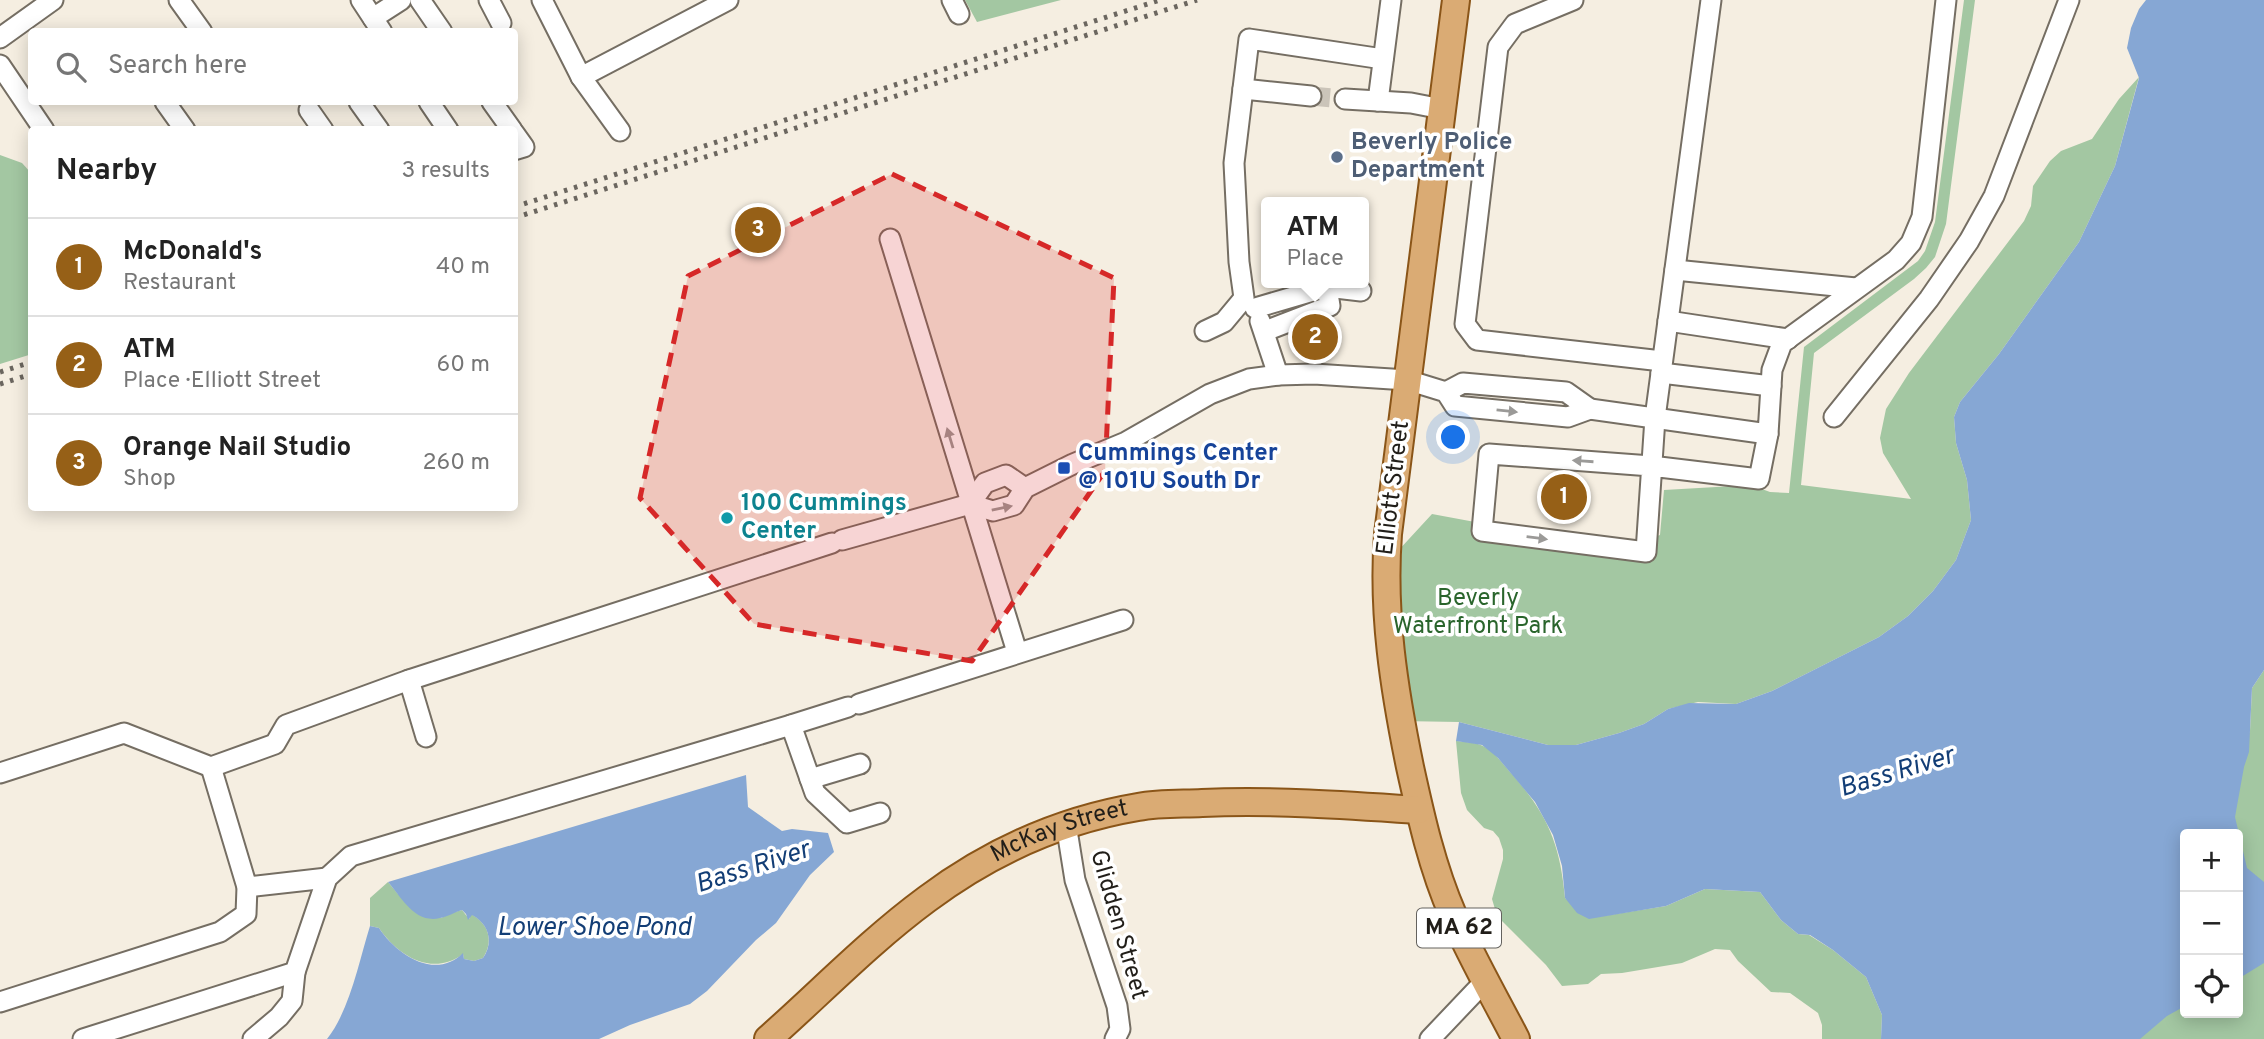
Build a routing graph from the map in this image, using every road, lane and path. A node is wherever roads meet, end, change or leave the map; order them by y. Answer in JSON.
{"nodes":[{"id":1,"x":53,"y":0,"type":"edge"},
{"id":2,"x":179,"y":0,"type":"edge"},
{"id":3,"x":361,"y":0,"type":"edge"},
{"id":4,"x":401,"y":0,"type":"edge"},
{"id":5,"x":420,"y":0,"type":"edge"},
{"id":6,"x":489,"y":0,"type":"edge"},
{"id":7,"x":542,"y":0,"type":"edge"},
{"id":8,"x":1391,"y":0,"type":"edge"},
{"id":9,"x":1456,"y":0,"type":"edge"},
{"id":10,"x":1573,"y":0,"type":"edge"},
{"id":11,"x":1946,"y":0,"type":"edge"},
{"id":12,"x":2069,"y":0,"type":"edge"},
{"id":13,"x":724,"y":1,"type":"edge"},
{"id":14,"x":1707,"y":1,"type":"edge"},
{"id":15,"x":501,"y":23,"type":"dead end"},
{"id":16,"x":378,"y":25,"type":"edge"},
{"id":17,"x":199,"y":28,"type":"edge"},
{"id":18,"x":439,"y":28,"type":"edge"},
{"id":19,"x":0,"y":38,"type":"edge"},
{"id":20,"x":1383,"y":59,"type":"junction"},
{"id":21,"x":0,"y":65,"type":"edge"},
{"id":22,"x":581,"y":77,"type":"junction"},
{"id":23,"x":1243,"y":89,"type":"junction"},
{"id":24,"x":1311,"y":96,"type":"tunnel mouth"},
{"id":25,"x":1345,"y":99,"type":"tunnel mouth"},
{"id":26,"x":1378,"y":101,"type":"junction"},
{"id":27,"x":167,"y":105,"type":"edge"},
{"id":28,"x":361,"y":105,"type":"edge"},
{"id":29,"x":431,"y":105,"type":"edge"},
{"id":30,"x":494,"y":105,"type":"edge"},
{"id":31,"x":1442,"y":109,"type":"junction"},
{"id":32,"x":309,"y":110,"type":"dead end"},
{"id":33,"x":41,"y":126,"type":"edge"},
{"id":34,"x":182,"y":126,"type":"edge"},
{"id":35,"x":320,"y":126,"type":"edge"},
{"id":36,"x":376,"y":126,"type":"edge"},
{"id":37,"x":445,"y":126,"type":"edge"},
{"id":38,"x":509,"y":126,"type":"edge"},
{"id":39,"x":620,"y":131,"type":"dead end"},
{"id":40,"x":890,"y":239,"type":"dead end"},
{"id":41,"x":1675,"y":270,"type":"junction"},
{"id":42,"x":1322,"y":288,"type":"edge"},
{"id":43,"x":1327,"y":288,"type":"edge"},
{"id":44,"x":1338,"y":288,"type":"edge"},
{"id":45,"x":1856,"y":288,"type":"junction"},
{"id":46,"x":1361,"y":290,"type":"dead end"},
{"id":47,"x":1250,"y":303,"type":"junction"},
{"id":48,"x":1668,"y":321,"type":"junction"},
{"id":49,"x":1205,"y":331,"type":"dead end"},
{"id":50,"x":1265,"y":331,"type":"junction"},
{"id":51,"x":1788,"y":339,"type":"junction"},
{"id":52,"x":1662,"y":367,"type":"junction"},
{"id":53,"x":1278,"y":375,"type":"junction"},
{"id":54,"x":1407,"y":380,"type":"junction"},
{"id":55,"x":1771,"y":386,"type":"junction"},
{"id":56,"x":1834,"y":417,"type":"dead end"},
{"id":57,"x":1655,"y":418,"type":"junction"},
{"id":58,"x":1768,"y":434,"type":"junction"},
{"id":59,"x":1651,"y":466,"type":"junction"},
{"id":60,"x":1025,"y":488,"type":"junction"},
{"id":61,"x":970,"y":504,"type":"junction"},
{"id":62,"x":1124,"y":620,"type":"dead end"},
{"id":63,"x":1017,"y":652,"type":"junction"},
{"id":64,"x":409,"y":681,"type":"junction"},
{"id":65,"x":791,"y":724,"type":"junction"},
{"id":66,"x":426,"y":737,"type":"dead end"},
{"id":67,"x":860,"y":764,"type":"dead end"},
{"id":68,"x":211,"y":767,"type":"junction"},
{"id":69,"x":0,"y":773,"type":"edge"},
{"id":70,"x":810,"y":779,"type":"junction"},
{"id":71,"x":1419,"y":810,"type":"junction"},
{"id":72,"x":880,"y":813,"type":"dead end"},
{"id":73,"x":1066,"y":824,"type":"junction"},
{"id":74,"x":327,"y":878,"type":"junction"},
{"id":75,"x":247,"y":887,"type":"junction"},
{"id":76,"x":295,"y":972,"type":"junction"},
{"id":77,"x":1486,"y":980,"type":"junction"},
{"id":78,"x":0,"y":1002,"type":"edge"},
{"id":79,"x":83,"y":1039,"type":"edge"},
{"id":80,"x":253,"y":1039,"type":"edge"},
{"id":81,"x":768,"y":1039,"type":"edge"},
{"id":82,"x":1115,"y":1039,"type":"edge"},
{"id":83,"x":1430,"y":1039,"type":"edge"},
{"id":84,"x":1516,"y":1039,"type":"edge"}],
"edges":[{"from":1,"to":19,"type":"street"},
{"from":2,"to":17,"type":"street"},
{"from":3,"to":16,"type":"street"},
{"from":4,"to":16,"type":"street"},
{"from":5,"to":18,"type":"street"},
{"from":6,"to":15,"type":"street"},
{"from":7,"to":22,"type":"street"},
{"from":8,"to":20,"type":"street"},
{"from":9,"to":31,"type":"main road","name":"Elliott Street","number":"MA 62"},
{"from":10,"to":52,"type":"street"},
{"from":11,"to":45,"type":"street"},
{"from":12,"to":56,"type":"street"},
{"from":13,"to":22,"type":"street"},
{"from":14,"to":41,"type":"street"},
{"from":20,"to":23,"type":"street"},
{"from":20,"to":26,"type":"street"},
{"from":21,"to":33,"type":"street"},
{"from":22,"to":39,"type":"street"},
{"from":23,"to":24,"type":"street"},
{"from":23,"to":47,"type":"street"},
{"from":25,"to":26,"type":"street"},
{"from":26,"to":31,"type":"street"},
{"from":27,"to":34,"type":"street"},
{"from":28,"to":36,"type":"street"},
{"from":29,"to":37,"type":"street"},
{"from":30,"to":38,"type":"street"},
{"from":31,"to":54,"type":"main road","name":"Elliott Street","number":"MA 62"},
{"from":32,"to":35,"type":"street"},
{"from":61,"to":40,"type":"street","one_way":true},
{"from":41,"to":45,"type":"street"},
{"from":41,"to":48,"type":"street"},
{"from":42,"to":47,"type":"street"},
{"from":43,"to":50,"type":"street"},
{"from":44,"to":46,"type":"street"},
{"from":45,"to":51,"type":"street"},
{"from":47,"to":49,"type":"street"},
{"from":47,"to":50,"type":"street"},
{"from":48,"to":51,"type":"street"},
{"from":48,"to":52,"type":"street"},
{"from":50,"to":53,"type":"street"},
{"from":51,"to":55,"type":"street"},
{"from":52,"to":55,"type":"street"},
{"from":52,"to":57,"type":"street"},
{"from":53,"to":54,"type":"street"},
{"from":53,"to":60,"type":"street"},
{"from":54,"to":57,"type":"street"},
{"from":54,"to":71,"type":"main road","name":"Elliott Street","number":"MA 62"},
{"from":55,"to":58,"type":"street"},
{"from":57,"to":58,"type":"street"},
{"from":57,"to":59,"type":"street"},
{"from":58,"to":59,"type":"street"},
{"from":59,"to":59,"type":"street","one_way":true},
{"from":61,"to":60,"type":"street","one_way":true},
{"from":60,"to":61,"type":"street"},
{"from":61,"to":63,"type":"street"},
{"from":61,"to":64,"type":"street"},
{"from":62,"to":63,"type":"street"},
{"from":63,"to":65,"type":"street"},
{"from":64,"to":66,"type":"street"},
{"from":64,"to":68,"type":"street"},
{"from":65,"to":70,"type":"street"},
{"from":65,"to":74,"type":"street"},
{"from":67,"to":70,"type":"street"},
{"from":68,"to":69,"type":"street"},
{"from":68,"to":75,"type":"street"},
{"from":70,"to":72,"type":"street"},
{"from":71,"to":73,"type":"main road","name":"McKay Street"},
{"from":71,"to":77,"type":"main road","name":"Elliott Street","number":"MA 62"},
{"from":73,"to":81,"type":"main road","name":"McKay Street"},
{"from":73,"to":82,"type":"street","name":"Glidden Street"},
{"from":74,"to":75,"type":"street"},
{"from":74,"to":76,"type":"street"},
{"from":75,"to":78,"type":"street"},
{"from":76,"to":79,"type":"street"},
{"from":76,"to":80,"type":"street"},
{"from":77,"to":83,"type":"street"},
{"from":77,"to":84,"type":"main road","name":"Elliott Street","number":"MA 62"}]}
